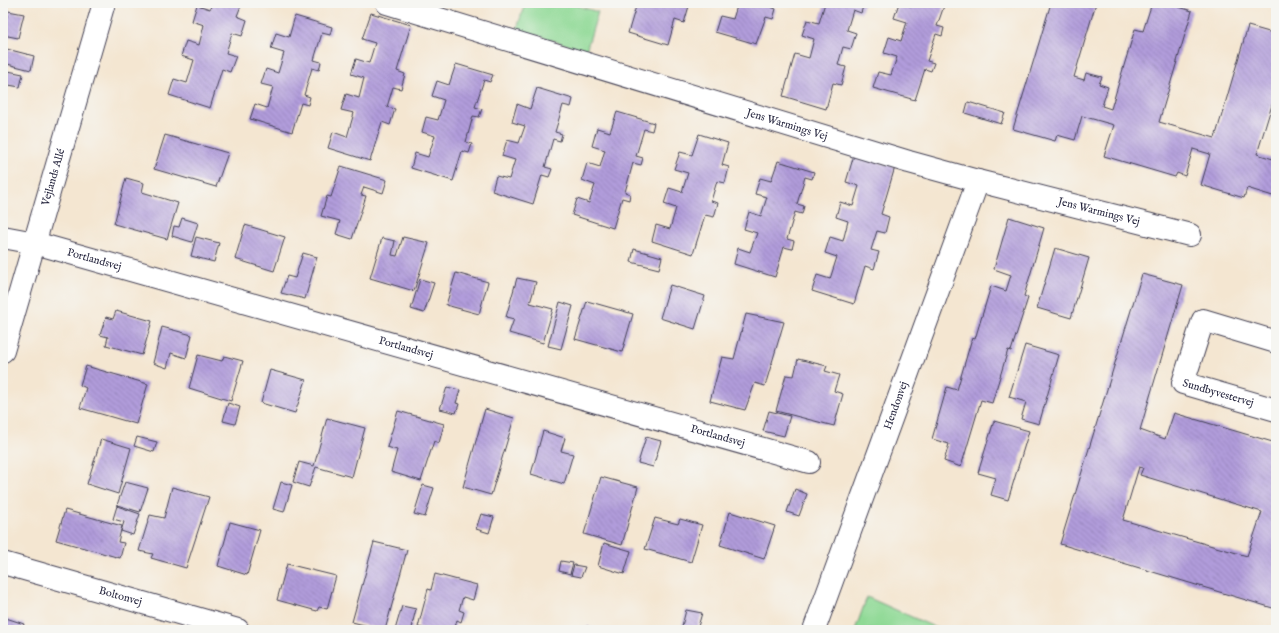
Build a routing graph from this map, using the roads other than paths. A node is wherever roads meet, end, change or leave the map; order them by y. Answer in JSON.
{"nodes":[{"id":1,"x":104,"y":3,"type":"edge"},
{"id":2,"x":387,"y":3,"type":"edge"},
{"id":3,"x":978,"y":181,"type":"junction"},
{"id":4,"x":1190,"y":234,"type":"dead end"},
{"id":5,"x":3,"y":237,"type":"edge"},
{"id":6,"x":35,"y":243,"type":"junction"},
{"id":7,"x":1276,"y":342,"type":"edge"},
{"id":8,"x":3,"y":351,"type":"edge"},
{"id":9,"x":1276,"y":410,"type":"edge"},
{"id":10,"x":809,"y":462,"type":"dead end"},
{"id":11,"x":3,"y":563,"type":"edge"},
{"id":12,"x":238,"y":630,"type":"edge"},
{"id":13,"x":814,"y":630,"type":"edge"}],
"edges":[{"from":1,"to":6,"type":"street","name":"Vejlands Allé"},
{"from":2,"to":3,"type":"street","name":"Jens Warmings Vej"},
{"from":3,"to":4,"type":"street","name":"Jens Warmings Vej"},
{"from":3,"to":13,"type":"street","name":"Hendonvej"},
{"from":5,"to":6,"type":"street","name":"Portlandsvej"},
{"from":6,"to":8,"type":"street","name":"Vejlands Allé"},
{"from":6,"to":10,"type":"street","name":"Portlandsvej"},
{"from":7,"to":9,"type":"street","name":"Sundbyvestervej"},
{"from":11,"to":12,"type":"street","name":"Boltonvej"}]}
